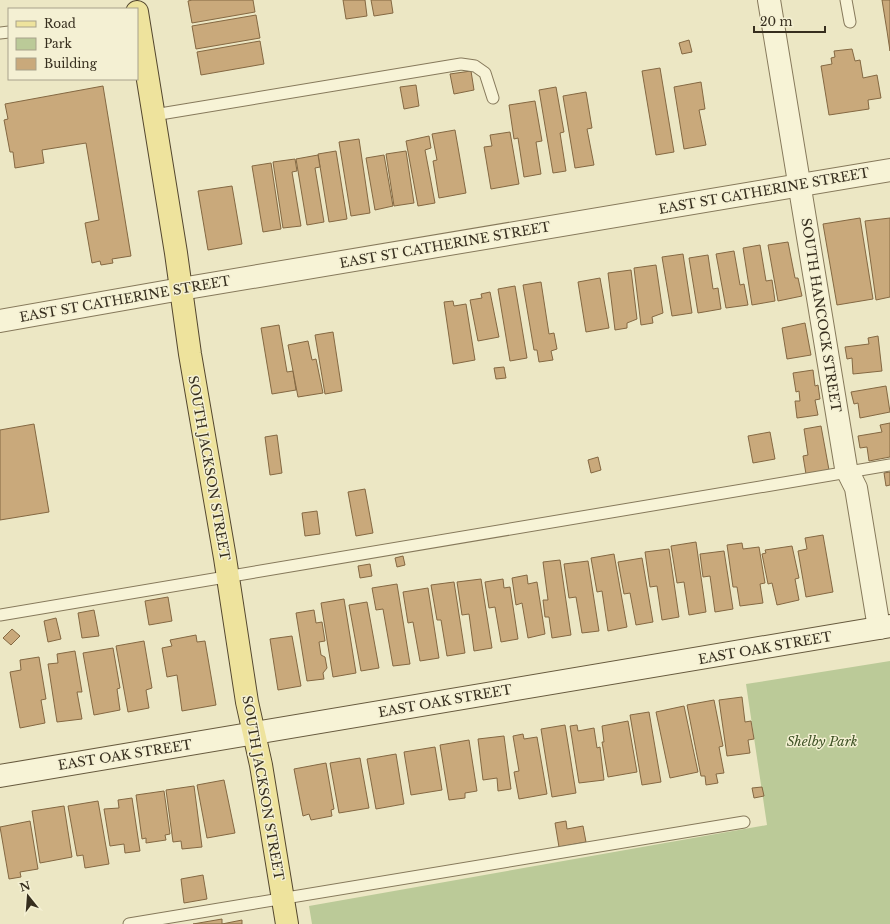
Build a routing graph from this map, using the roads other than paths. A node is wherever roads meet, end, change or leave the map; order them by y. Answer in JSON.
{"nodes":[{"id":1,"x":769,"y":0,"type":"edge"},
{"id":2,"x":846,"y":0,"type":"edge"},
{"id":3,"x":850,"y":22,"type":"dead end"},
{"id":4,"x":138,"y":25,"type":"edge"},
{"id":5,"x":493,"y":98,"type":"dead end"},
{"id":6,"x":154,"y":115,"type":"junction"},
{"id":7,"x":890,"y":170,"type":"edge"},
{"id":8,"x":799,"y":185,"type":"junction"},
{"id":9,"x":181,"y":289,"type":"junction"},
{"id":10,"x":0,"y":321,"type":"edge"},
{"id":11,"x":890,"y":465,"type":"edge"},
{"id":12,"x":848,"y":472,"type":"junction"},
{"id":13,"x":228,"y":577,"type":"junction"},
{"id":14,"x":0,"y":615,"type":"edge"},
{"id":15,"x":885,"y":627,"type":"edge"},
{"id":16,"x":253,"y":733,"type":"junction"},
{"id":17,"x":0,"y":776,"type":"edge"},
{"id":18,"x":744,"y":822,"type":"dead end"},
{"id":19,"x":282,"y":898,"type":"junction"},
{"id":20,"x":129,"y":924,"type":"edge"},
{"id":21,"x":287,"y":924,"type":"edge"}],
"edges":[{"from":1,"to":8,"type":"street","name":"SOUTH HANCOCK STREET"},
{"from":2,"to":3,"type":"lane"},
{"from":4,"to":6,"type":"main road","name":"SOUTH JACKSON STREET"},
{"from":5,"to":6,"type":"lane"},
{"from":6,"to":9,"type":"main road","name":"SOUTH JACKSON STREET"},
{"from":7,"to":8,"type":"street","name":"EAST ST CATHERINE STREET"},
{"from":8,"to":9,"type":"street","name":"EAST ST CATHERINE STREET"},
{"from":8,"to":12,"type":"street","name":"SOUTH HANCOCK STREET"},
{"from":9,"to":10,"type":"street","name":"EAST ST CATHERINE STREET"},
{"from":9,"to":13,"type":"main road","name":"SOUTH JACKSON STREET"},
{"from":11,"to":12,"type":"lane"},
{"from":12,"to":13,"type":"lane"},
{"from":12,"to":15,"type":"street","name":"SOUTH HANCOCK STREET"},
{"from":13,"to":14,"type":"lane"},
{"from":13,"to":16,"type":"main road","name":"SOUTH JACKSON STREET"},
{"from":15,"to":16,"type":"street","name":"EAST OAK STREET"},
{"from":16,"to":17,"type":"street","name":"EAST OAK STREET"},
{"from":16,"to":19,"type":"main road","name":"SOUTH JACKSON STREET"},
{"from":18,"to":19,"type":"lane"},
{"from":19,"to":20,"type":"lane"},
{"from":19,"to":21,"type":"main road","name":"SOUTH JACKSON STREET"}]}
